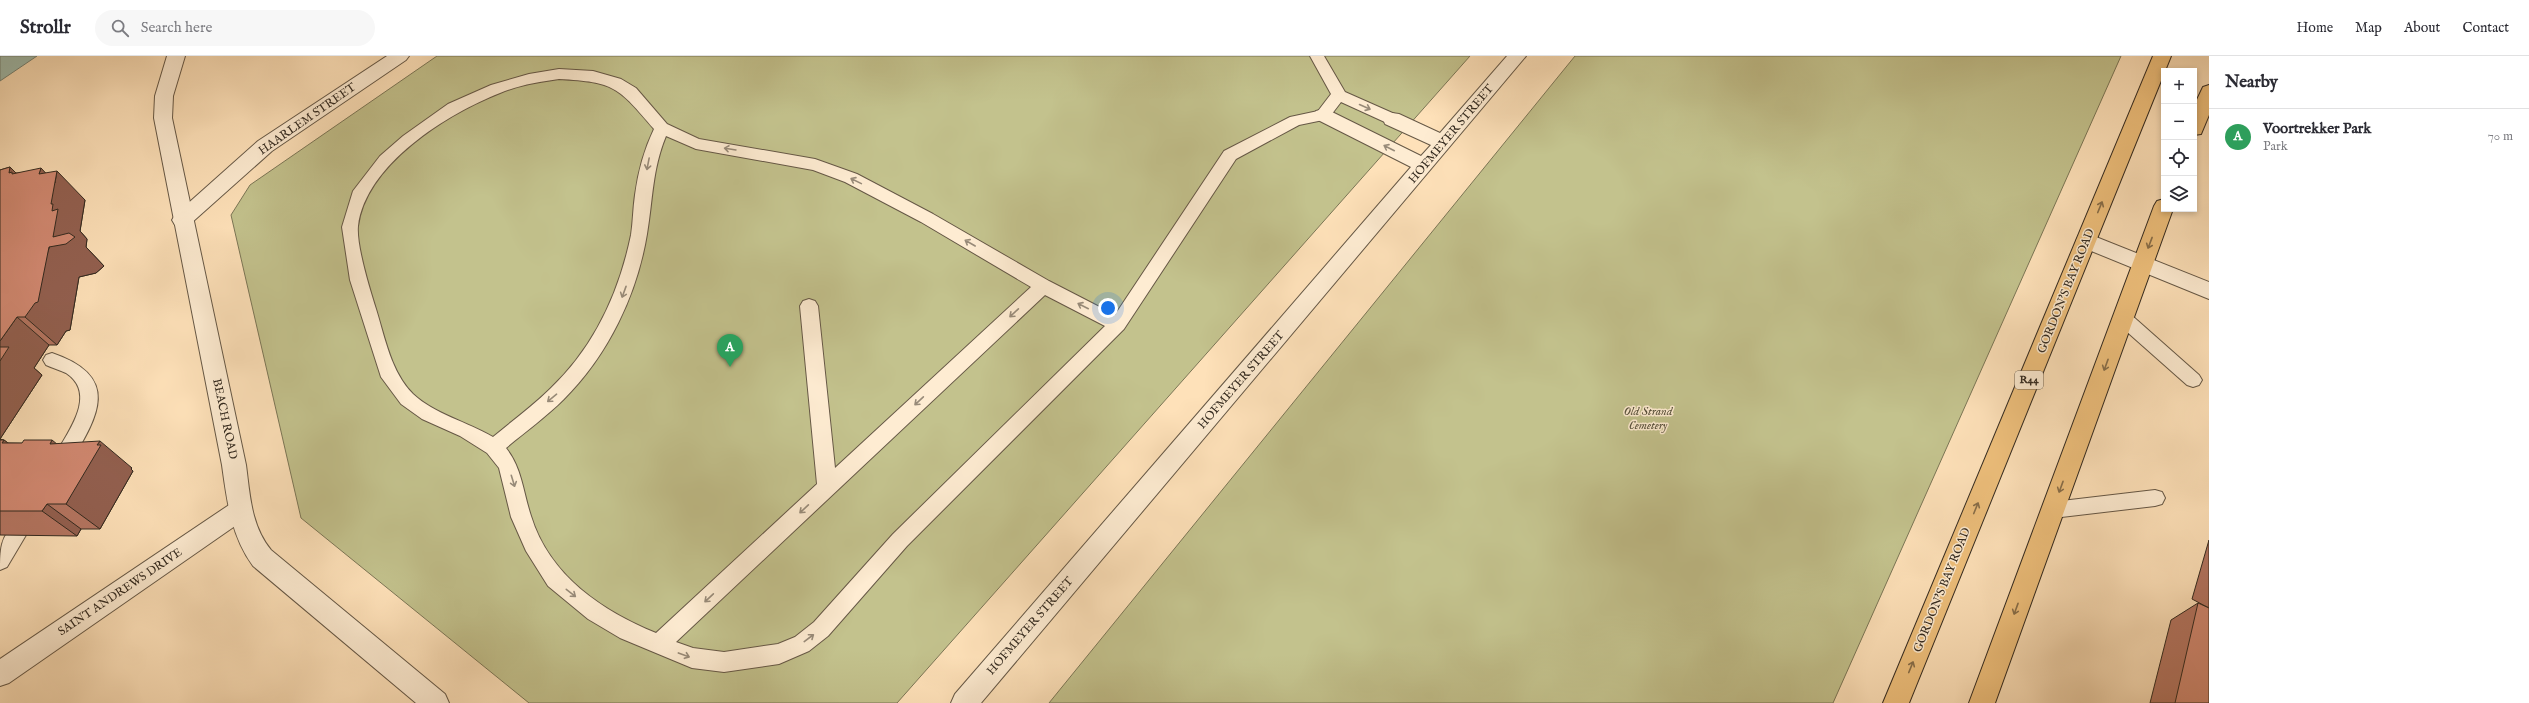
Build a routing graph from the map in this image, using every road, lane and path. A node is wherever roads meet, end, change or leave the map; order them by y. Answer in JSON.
{"nodes":[{"id":1,"x":176,"y":56,"type":"edge"},
{"id":2,"x":400,"y":56,"type":"edge"},
{"id":3,"x":1317,"y":56,"type":"edge"},
{"id":4,"x":1517,"y":56,"type":"edge"},
{"id":5,"x":2162,"y":56,"type":"edge"},
{"id":6,"x":2209,"y":91,"type":"edge"},
{"id":7,"x":1339,"y":95,"type":"junction"},
{"id":8,"x":1323,"y":115,"type":"junction"},
{"id":9,"x":1392,"y":119,"type":"joint"},
{"id":10,"x":2197,"y":121,"type":"edge"},
{"id":11,"x":662,"y":128,"type":"junction"},
{"id":12,"x":1444,"y":142,"type":"junction"},
{"id":13,"x":1424,"y":166,"type":"junction"},
{"id":14,"x":2162,"y":212,"type":"edge"},
{"id":15,"x":182,"y":220,"type":"junction"},
{"id":16,"x":2086,"y":241,"type":"junction"},
{"id":17,"x":2142,"y":263,"type":"junction"},
{"id":18,"x":1043,"y":286,"type":"junction"},
{"id":19,"x":2209,"y":291,"type":"edge"},
{"id":20,"x":809,"y":306,"type":"dead end"},
{"id":21,"x":2123,"y":318,"type":"junction"},
{"id":22,"x":1118,"y":324,"type":"junction"},
{"id":23,"x":52,"y":360,"type":"dead end"},
{"id":24,"x":2193,"y":380,"type":"dead end"},
{"id":25,"x":494,"y":446,"type":"junction"},
{"id":26,"x":56,"y":470,"type":"edge"},
{"id":27,"x":826,"y":488,"type":"junction"},
{"id":28,"x":2156,"y":498,"type":"dead end"},
{"id":29,"x":240,"y":510,"type":"junction"},
{"id":30,"x":2053,"y":510,"type":"junction"},
{"id":31,"x":16,"y":535,"type":"edge"},
{"id":32,"x":0,"y":561,"type":"edge"},
{"id":33,"x":658,"y":645,"type":"junction"},
{"id":34,"x":0,"y":674,"type":"edge"},
{"id":35,"x":436,"y":703,"type":"edge"},
{"id":36,"x":964,"y":703,"type":"edge"},
{"id":37,"x":1896,"y":703,"type":"edge"},
{"id":38,"x":1982,"y":703,"type":"edge"}],
"edges":[{"from":1,"to":15,"type":"street","name":"BEACH ROAD"},
{"from":2,"to":15,"type":"street","name":"HAARLEM STREET"},
{"from":3,"to":7,"type":"lane"},
{"from":4,"to":12,"type":"street","name":"HOFMEYER STREET"},
{"from":16,"to":5,"type":"main road","name":"GORDON'S BAY ROAD","number":"R44","one_way":true},
{"from":6,"to":10,"type":"main road"},
{"from":7,"to":8,"type":"lane"},
{"from":7,"to":9,"type":"lane","one_way":true},
{"from":13,"to":8,"type":"street","one_way":true},
{"from":8,"to":22,"type":"lane"},
{"from":9,"to":12,"type":"street"},
{"from":18,"to":11,"type":"lane","one_way":true},
{"from":11,"to":25,"type":"lane","one_way":true},
{"from":11,"to":25,"type":"lane"},
{"from":12,"to":13,"type":"street","name":"HOFMEYER STREET"},
{"from":13,"to":36,"type":"street","name":"HOFMEYER STREET"},
{"from":14,"to":17,"type":"main road","one_way":true},
{"from":15,"to":29,"type":"street","name":"BEACH ROAD"},
{"from":16,"to":17,"type":"street"},
{"from":37,"to":16,"type":"main road","name":"GORDON'S BAY ROAD","number":"R44","one_way":true},
{"from":17,"to":19,"type":"street"},
{"from":17,"to":21,"type":"main road"},
{"from":22,"to":18,"type":"lane","one_way":true},
{"from":18,"to":27,"type":"lane","one_way":true},
{"from":20,"to":27,"type":"lane"},
{"from":21,"to":24,"type":"lane"},
{"from":21,"to":30,"type":"main road","one_way":true},
{"from":33,"to":22,"type":"lane","one_way":true},
{"from":23,"to":26,"type":"lane"},
{"from":25,"to":33,"type":"lane","one_way":true},
{"from":27,"to":33,"type":"lane","one_way":true},
{"from":28,"to":30,"type":"lane"},
{"from":29,"to":34,"type":"street","name":"SAINT ANDREWS DRIVE"},
{"from":29,"to":35,"type":"street","name":"BEACH ROAD"},
{"from":30,"to":38,"type":"main road","one_way":true},
{"from":31,"to":32,"type":"lane"}]}
